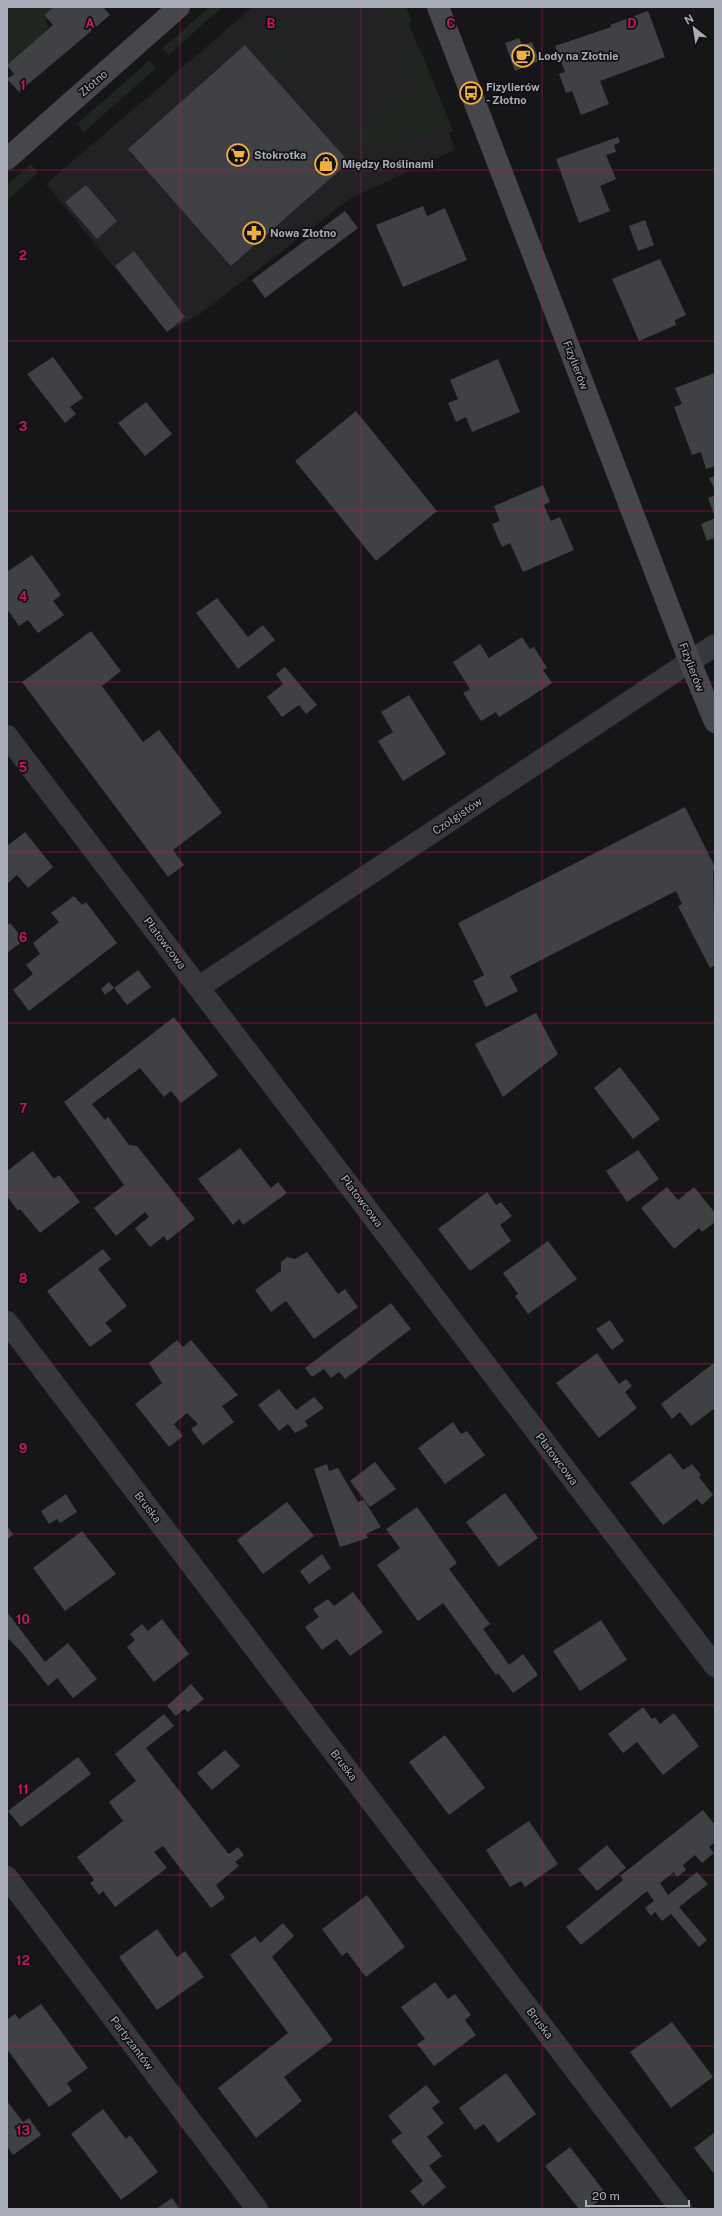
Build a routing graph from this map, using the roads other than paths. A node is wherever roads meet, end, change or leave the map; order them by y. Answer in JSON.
{"nodes":[{"id":1,"x":438,"y":7,"type":"edge"},
{"id":2,"x":169,"y":11,"type":"edge"},
{"id":3,"x":7,"y":159,"type":"edge"},
{"id":4,"x":715,"y":645,"type":"edge"},
{"id":5,"x":690,"y":662,"type":"junction"},
{"id":6,"x":715,"y":722,"type":"edge"},
{"id":7,"x":7,"y":736,"type":"edge"},
{"id":8,"x":199,"y":987,"type":"junction"},
{"id":9,"x":7,"y":1322,"type":"edge"},
{"id":10,"x":715,"y":1666,"type":"edge"},
{"id":11,"x":7,"y":1877,"type":"edge"},
{"id":12,"x":257,"y":2209,"type":"edge"},
{"id":13,"x":681,"y":2209,"type":"edge"}],
"edges":[{"from":1,"to":5,"type":"street","name":"Fizylierów"},
{"from":2,"to":3,"type":"street","name":"Złotno"},
{"from":4,"to":5,"type":"street","name":"Czołgistów"},
{"from":5,"to":6,"type":"street","name":"Fizylierów"},
{"from":5,"to":8,"type":"street","name":"Czołgistów"},
{"from":7,"to":8,"type":"street","name":"Płatowcowa"},
{"from":8,"to":10,"type":"street","name":"Płatowcowa"},
{"from":9,"to":13,"type":"street","name":"Bruska"},
{"from":11,"to":12,"type":"street","name":"Partyzantów"}]}
